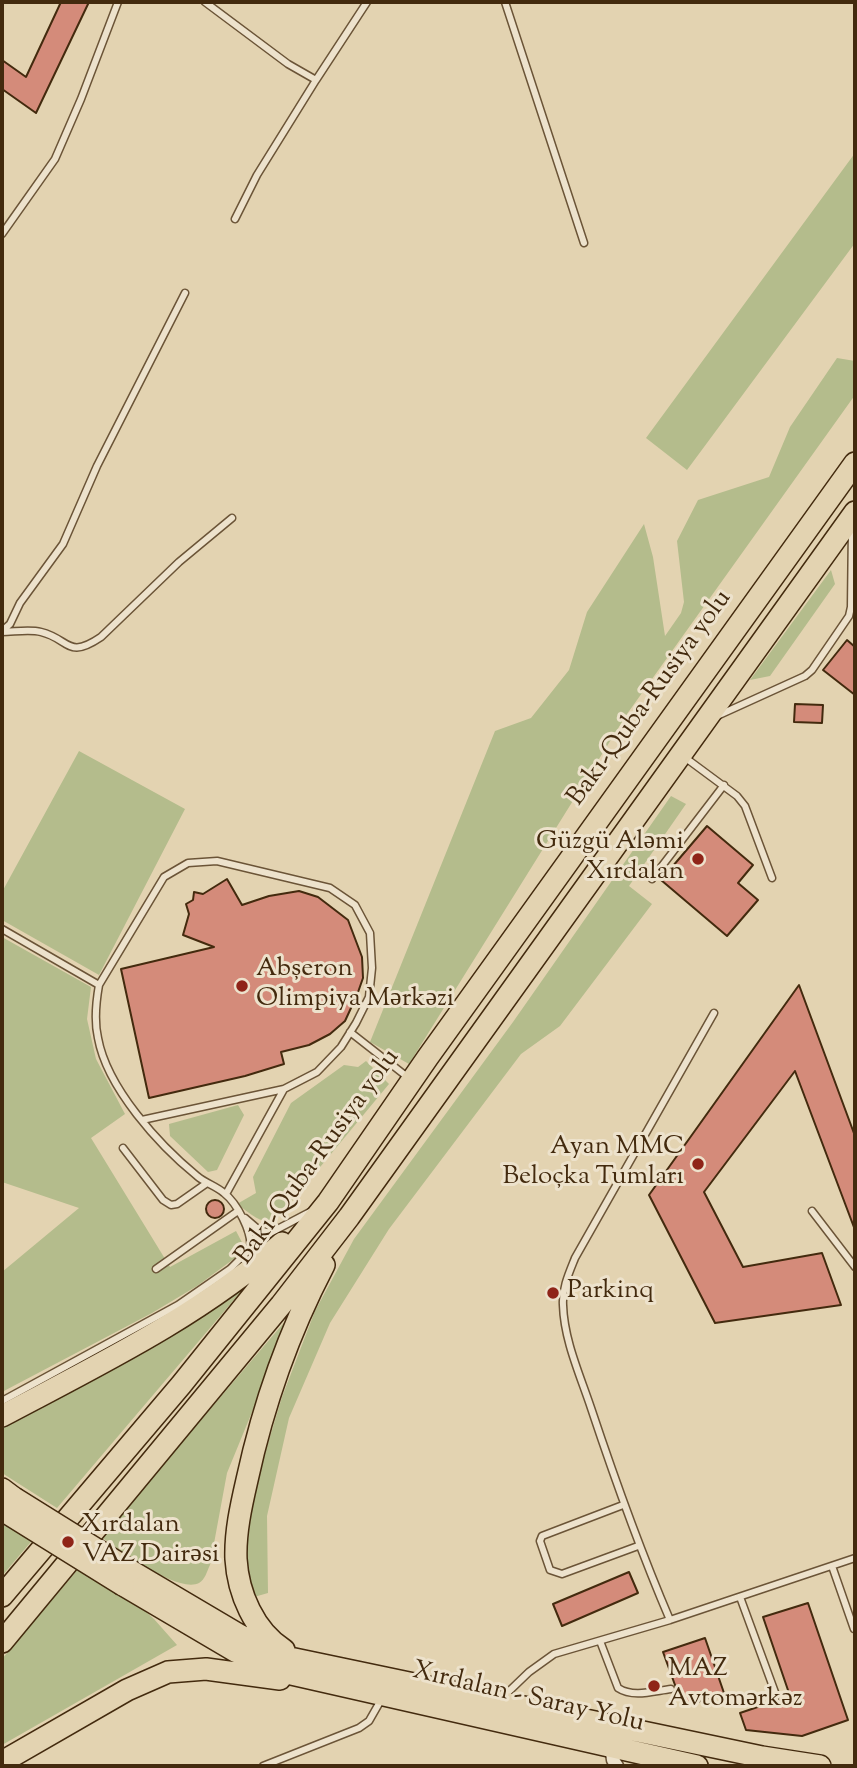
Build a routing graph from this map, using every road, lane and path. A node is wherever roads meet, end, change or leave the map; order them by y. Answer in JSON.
{"nodes":[{"id":1,"x":118,"y":2,"type":"edge"},
{"id":2,"x":205,"y":2,"type":"edge"},
{"id":3,"x":367,"y":2,"type":"edge"},
{"id":4,"x":505,"y":2,"type":"edge"},
{"id":5,"x":316,"y":80,"type":"junction"},
{"id":6,"x":235,"y":219,"type":"dead end"},
{"id":7,"x":2,"y":234,"type":"edge"},
{"id":8,"x":584,"y":243,"type":"dead end"},
{"id":9,"x":185,"y":293,"type":"dead end"},
{"id":10,"x":855,"y":463,"type":"edge"},
{"id":11,"x":854,"y":514,"type":"edge"},
{"id":12,"x":232,"y":518,"type":"dead end"},
{"id":13,"x":2,"y":632,"type":"edge"},
{"id":14,"x":705,"y":721,"type":"junction"},
{"id":15,"x":681,"y":754,"type":"junction"},
{"id":16,"x":724,"y":785,"type":"junction"},
{"id":17,"x":772,"y":878,"type":"dead end"},
{"id":18,"x":652,"y":879,"type":"dead end"},
{"id":19,"x":2,"y":929,"type":"edge"},
{"id":20,"x":99,"y":985,"type":"junction"},
{"id":21,"x":714,"y":1013,"type":"dead end"},
{"id":22,"x":350,"y":1032,"type":"junction"},
{"id":23,"x":411,"y":1080,"type":"junction"},
{"id":24,"x":284,"y":1089,"type":"junction"},
{"id":25,"x":142,"y":1120,"type":"junction"},
{"id":26,"x":123,"y":1148,"type":"dead end"},
{"id":27,"x":207,"y":1183,"type":"junction"},
{"id":28,"x":226,"y":1194,"type":"junction"},
{"id":29,"x":328,"y":1202,"type":"junction"},
{"id":30,"x":812,"y":1211,"type":"dead end"},
{"id":31,"x":238,"y":1212,"type":"junction"},
{"id":32,"x":349,"y":1217,"type":"junction"},
{"id":33,"x":855,"y":1267,"type":"edge"},
{"id":34,"x":156,"y":1269,"type":"dead end"},
{"id":35,"x":2,"y":1401,"type":"edge"},
{"id":36,"x":2,"y":1416,"type":"edge"},
{"id":37,"x":5,"y":1502,"type":"edge"},
{"id":38,"x":623,"y":1505,"type":"junction"},
{"id":39,"x":638,"y":1546,"type":"junction"},
{"id":40,"x":855,"y":1558,"type":"edge"},
{"id":41,"x":832,"y":1566,"type":"junction"},
{"id":42,"x":2,"y":1596,"type":"edge"},
{"id":43,"x":740,"y":1597,"type":"junction"},
{"id":44,"x":670,"y":1620,"type":"junction"},
{"id":45,"x":853,"y":1629,"type":"dead end"},
{"id":46,"x":600,"y":1641,"type":"junction"},
{"id":47,"x":2,"y":1642,"type":"edge"},
{"id":48,"x":348,"y":1680,"type":"junction"},
{"id":49,"x":671,"y":1689,"type":"dead end"},
{"id":50,"x":383,"y":1695,"type":"junction"},
{"id":51,"x":776,"y":1695,"type":"dead end"},
{"id":52,"x":499,"y":1702,"type":"junction"},
{"id":53,"x":611,"y":1745,"type":"junction"},
{"id":54,"x":2,"y":1762,"type":"edge"},
{"id":55,"x":263,"y":1766,"type":"edge"},
{"id":56,"x":617,"y":1766,"type":"edge"},
{"id":57,"x":697,"y":1766,"type":"edge"},
{"id":58,"x":820,"y":1766,"type":"edge"}],
"edges":[{"from":1,"to":7,"type":"lane"},
{"from":2,"to":5,"type":"lane"},
{"from":3,"to":5,"type":"lane"},
{"from":4,"to":8,"type":"lane"},
{"from":5,"to":6,"type":"lane"},
{"from":9,"to":13,"type":"lane"},
{"from":10,"to":23,"type":"highway","name":"Bakı-Quba-Rusiya yolu"},
{"from":11,"to":14,"type":"highway"},
{"from":11,"to":14,"type":"lane"},
{"from":12,"to":13,"type":"lane"},
{"from":14,"to":15,"type":"highway"},
{"from":15,"to":16,"type":"lane"},
{"from":15,"to":32,"type":"highway"},
{"from":16,"to":17,"type":"lane"},
{"from":16,"to":18,"type":"lane"},
{"from":19,"to":20,"type":"lane"},
{"from":20,"to":22,"type":"lane"},
{"from":20,"to":25,"type":"lane"},
{"from":21,"to":38,"type":"lane"},
{"from":22,"to":23,"type":"lane"},
{"from":22,"to":24,"type":"lane"},
{"from":23,"to":29,"type":"highway","name":"Bakı-Quba-Rusiya yolu"},
{"from":24,"to":25,"type":"lane"},
{"from":24,"to":28,"type":"lane"},
{"from":25,"to":27,"type":"lane"},
{"from":26,"to":27,"type":"lane"},
{"from":27,"to":28,"type":"lane"},
{"from":28,"to":31,"type":"lane"},
{"from":29,"to":31,"type":"lane"},
{"from":29,"to":36,"type":"highway"},
{"from":29,"to":42,"type":"highway","name":"Bakı-Quba-Rusiya yolu"},
{"from":30,"to":33,"type":"lane"},
{"from":31,"to":34,"type":"lane"},
{"from":31,"to":35,"type":"lane"},
{"from":32,"to":47,"type":"highway"},
{"from":32,"to":48,"type":"highway"},
{"from":37,"to":48,"type":"highway","bridge":true},
{"from":38,"to":39,"type":"lane"},
{"from":38,"to":39,"type":"lane"},
{"from":39,"to":44,"type":"lane"},
{"from":40,"to":41,"type":"lane"},
{"from":41,"to":43,"type":"lane"},
{"from":41,"to":45,"type":"lane"},
{"from":43,"to":44,"type":"lane"},
{"from":43,"to":51,"type":"lane"},
{"from":44,"to":46,"type":"lane"},
{"from":46,"to":49,"type":"lane"},
{"from":46,"to":52,"type":"lane"},
{"from":48,"to":50,"type":"highway","name":"Xırdalan - Saray Yolu"},
{"from":48,"to":52,"type":"highway"},
{"from":48,"to":54,"type":"highway"},
{"from":50,"to":53,"type":"highway","name":"Xırdalan - Saray Yolu"},
{"from":50,"to":55,"type":"lane"},
{"from":52,"to":58,"type":"highway"},
{"from":53,"to":56,"type":"street"},
{"from":53,"to":57,"type":"highway","name":"Xırdalan - Saray Yolu"}]}
